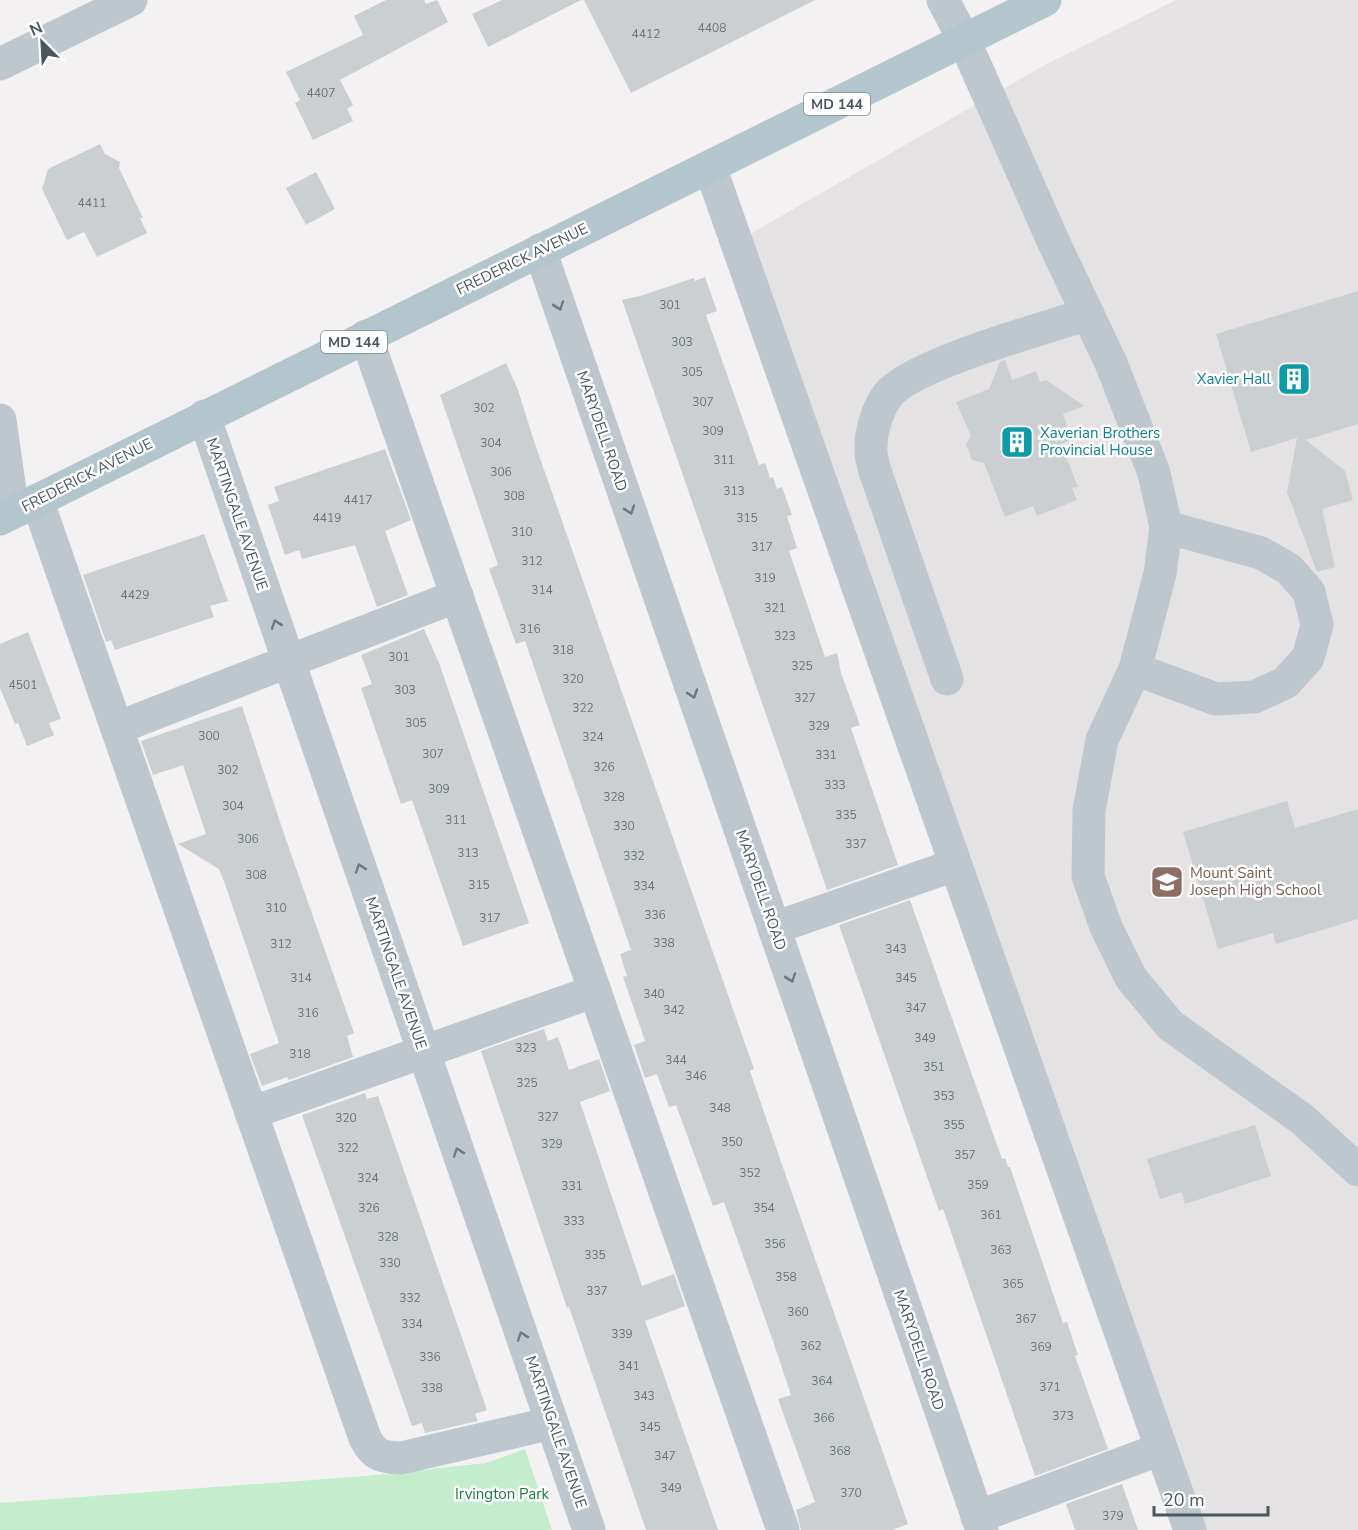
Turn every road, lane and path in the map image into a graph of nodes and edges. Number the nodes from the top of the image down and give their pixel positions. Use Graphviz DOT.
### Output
graph roads {
  1 [pos="131,0"];
  2 [pos="943,0"];
  3 [pos="1045,0"];
  4 [pos="964,40"];
  5 [pos="0,64"];
  6 [pos="710,167"];
  7 [pos="540,250"];
  8 [pos="1088,314"];
  9 [pos="366,336"];
  10 [pos="204,416"];
  11 [pos="0,420"];
  12 [pos="13,508"];
  13 [pos="1166,526"];
  14 [pos="457,596"];
  15 [pos="289,661"];
  16 [pos="1135,669"];
  17 [pos="947,679"];
  18 [pos="117,728"];
  19 [pos="955,866"];
  20 [pos="774,928"];
  21 [pos="595,991"];
  22 [pos="424,1052"];
  23 [pos="251,1113"];
  24 [pos="1358,1170"];
  25 [pos="552,1423"];
  26 [pos="1161,1449"];
  27 [pos="979,1524"];
  28 [pos="589,1530"];
  29 [pos="783,1530"];
  30 [pos="1190,1530"];
  1 -- 5 [label="street"];
  2 -- 4 [label="street"];
  3 -- 4 [label="main road, FREDERICK AVENUE / MD 144"];
  4 -- 6 [label="main road, FREDERICK AVENUE / MD 144"];
  4 -- 8 [label="street"];
  6 -- 7 [label="main road, FREDERICK AVENUE / MD 144"];
  6 -- 19 [label="street"];
  7 -- 9 [label="main road, FREDERICK AVENUE / MD 144"];
  7 -- 20 [label="street, MARYDELL ROAD, one-way"];
  8 -- 13 [label="street"];
  8 -- 17 [label="street"];
  9 -- 10 [label="main road, FREDERICK AVENUE / MD 144"];
  9 -- 14 [label="street"];
  10 -- 12 [label="main road, FREDERICK AVENUE / MD 144"];
  15 -- 10 [label="street, MARTINGALE AVENUE, one-way"];
  11 -- 12 [label="street"];
  12 -- 18 [label="street"];
  13 -- 16 [label="street"];
  13 -- 16 [label="street"];
  14 -- 15 [label="street"];
  14 -- 21 [label="street"];
  15 -- 18 [label="street"];
  22 -- 15 [label="street, MARTINGALE AVENUE, one-way"];
  16 -- 24 [label="street"];
  18 -- 23 [label="street"];
  19 -- 20 [label="street"];
  19 -- 26 [label="street"];
  20 -- 27 [label="street, MARYDELL ROAD, one-way"];
  21 -- 22 [label="street"];
  21 -- 29 [label="street"];
  22 -- 23 [label="street"];
  25 -- 22 [label="street, MARTINGALE AVENUE, one-way"];
  23 -- 25 [label="street"];
  25 -- 28 [label="street, MARTINGALE AVENUE"];
  26 -- 27 [label="street"];
  26 -- 30 [label="street"];
}
